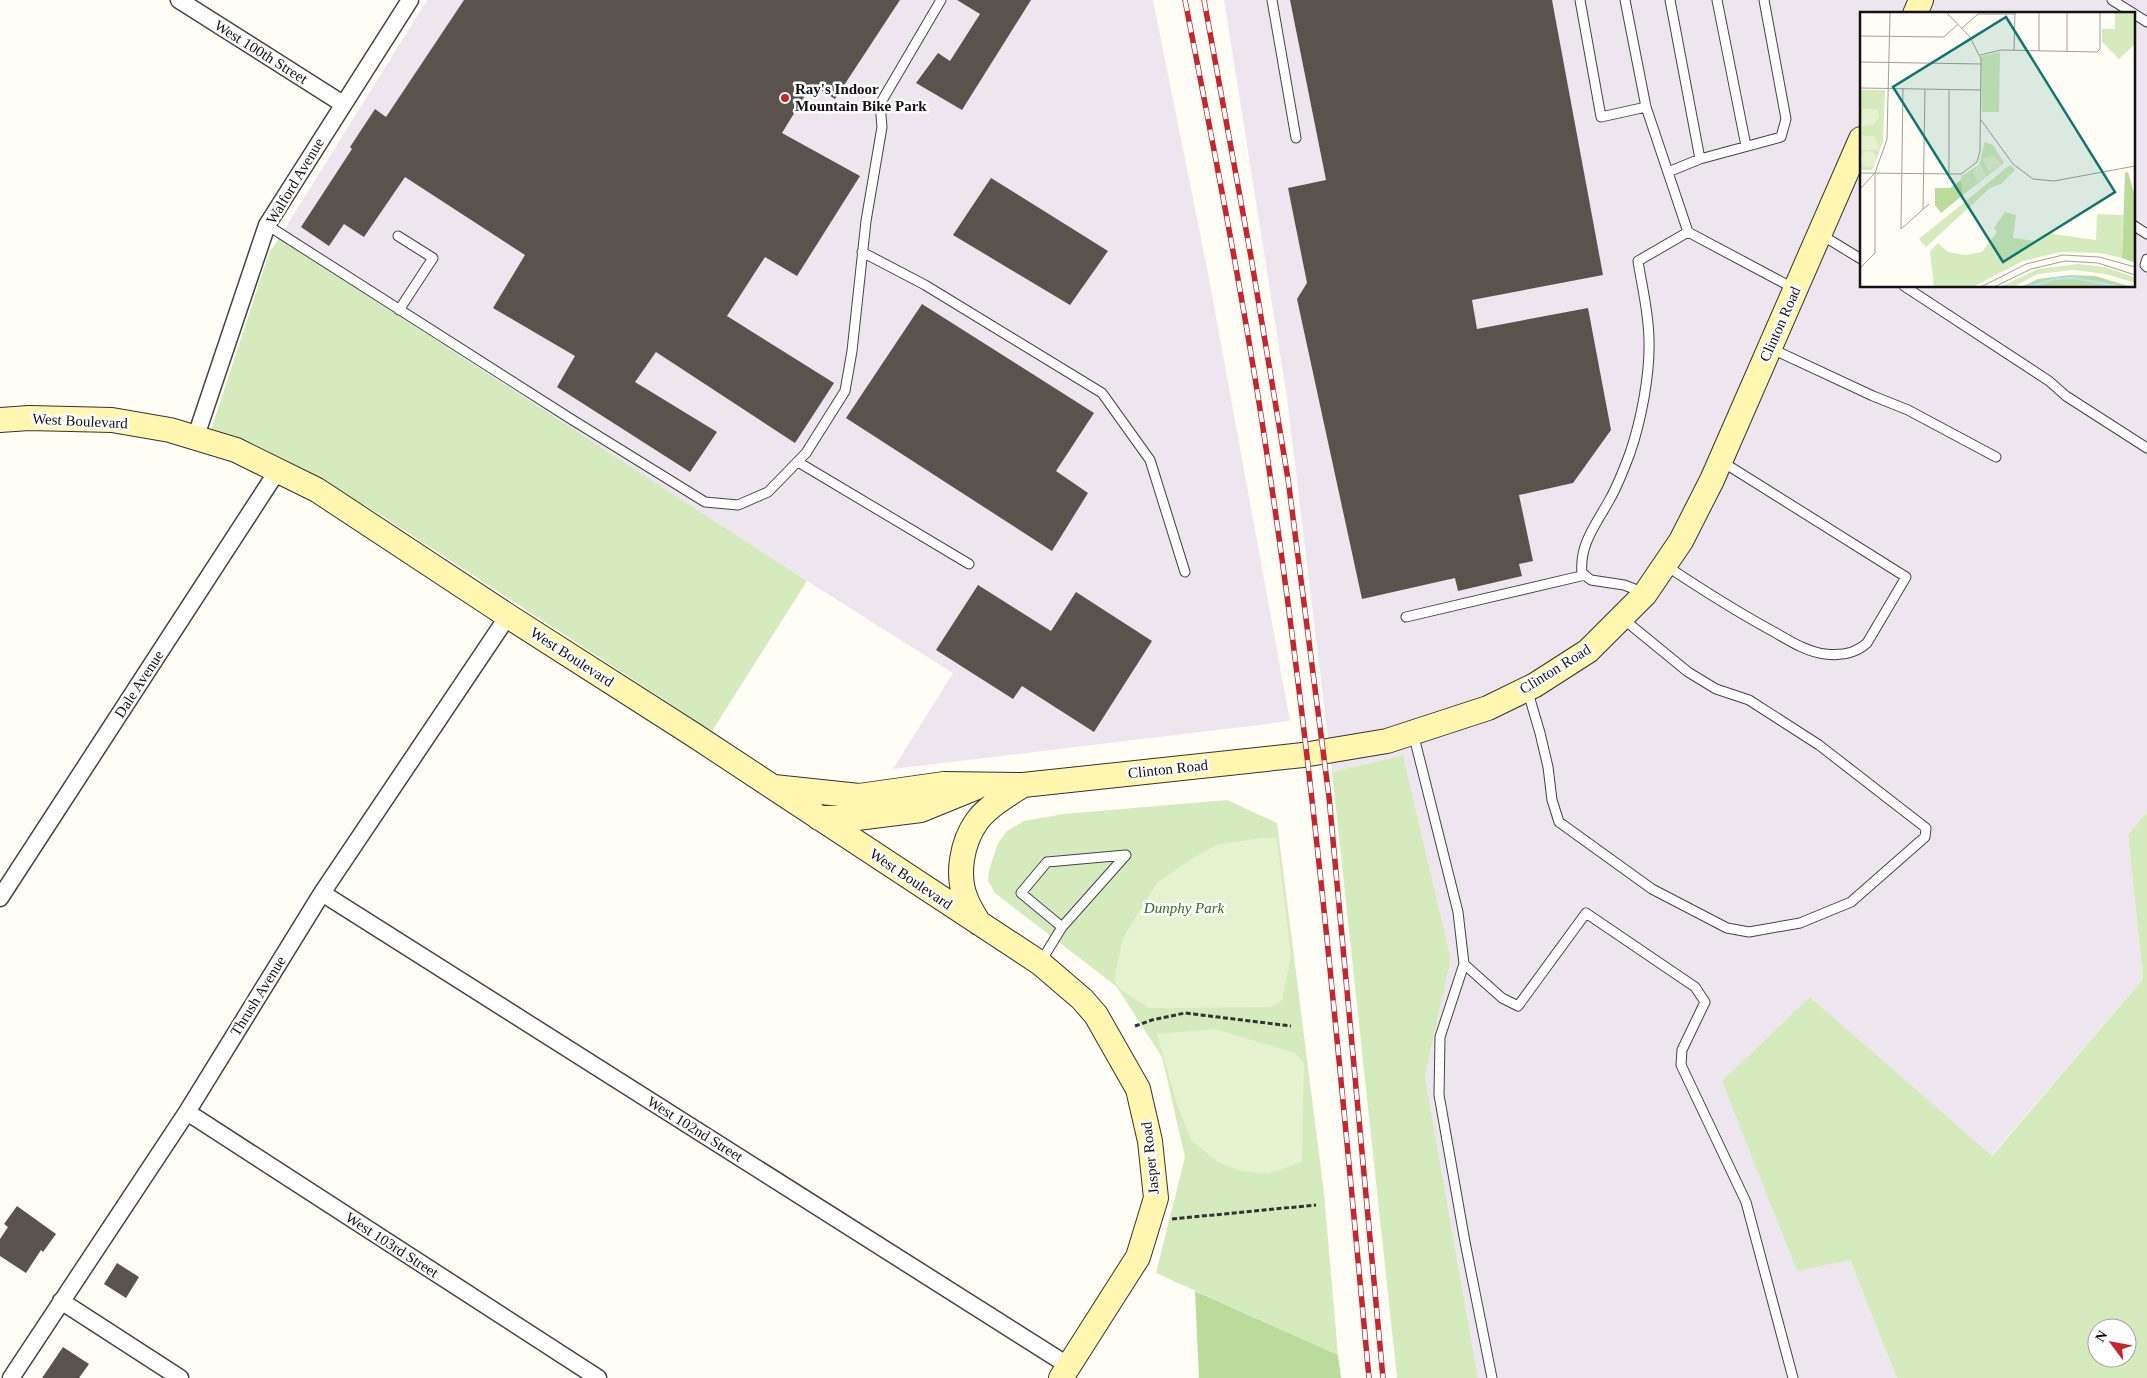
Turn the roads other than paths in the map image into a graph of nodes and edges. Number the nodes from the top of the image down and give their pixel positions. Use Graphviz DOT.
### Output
graph roads {
  1 [pos="179,0"];
  2 [pos="410,0"];
  3 [pos="941,0"];
  4 [pos="1272,0"];
  5 [pos="1580,0"];
  6 [pos="1625,0"];
  7 [pos="1670,0"];
  8 [pos="1717,0"];
  9 [pos="1764,0"];
  10 [pos="1921,0"];
  11 [pos="2112,0"];
  12 [pos="1916,12"];
  13 [pos="2131,12"];
  14 [pos="2134,14"];
  15 [pos="2147,22"];
  16 [pos="343,104"];
  17 [pos="1646,107"];
  18 [pos="1296,138"];
  19 [pos="1860,145"];
  20 [pos="1746,146"];
  21 [pos="1700,158"];
  22 [pos="1668,172"];
  23 [pos="267,225"];
  24 [pos="2134,226"];
  25 [pos="1688,232"];
  26 [pos="1820,234"];
  27 [pos="2147,234"];
  28 [pos="398,236"];
  29 [pos="862,252"];
  30 [pos="1860,258"];
  31 [pos="2147,259"];
  32 [pos="2147,267"];
  33 [pos="1907,288"];
  34 [pos="1795,290"];
  35 [pos="399,310"];
  36 [pos="1770,348"];
  37 [pos="0,420"];
  38 [pos="196,436"];
  39 [pos="2147,448"];
  40 [pos="1996,457"];
  41 [pos="798,462"];
  42 [pos="1721,462"];
  43 [pos="278,470"];
  44 [pos="970,564"];
  45 [pos="1664,565"];
  46 [pos="1185,572"];
  47 [pos="1585,575"];
  48 [pos="1645,594"];
  49 [pos="508,616"];
  50 [pos="1406,617"];
  51 [pos="1622,617"];
  52 [pos="1527,689"];
  53 [pos="1413,733"];
  54 [pos="1023,785"];
  55 [pos="772,787"];
  56 [pos="858,807"];
  57 [pos="819,818"];
  58 [pos="322,893"];
  59 [pos="0,898"];
  60 [pos="980,925"];
  61 [pos="1062,927"];
  62 [pos="1040,963"];
  63 [pos="1464,964"];
  64 [pos="1096,1015"];
  65 [pos="187,1112"];
  66 [pos="61,1301"];
  67 [pos="1065,1372"];
  68 [pos="11,1378"];
  69 [pos="180,1378"];
  70 [pos="598,1378"];
  71 [pos="1492,1378"];
  72 [pos="1793,1378"];
  1 -- 16 [label="street, West 100th Street"];
  2 -- 16 [label="street, Walford Avenue"];
  3 -- 29 [label="lane"];
  4 -- 18 [label="lane"];
  5 -- 17 [label="lane"];
  6 -- 17 [label="lane"];
  7 -- 21 [label="lane"];
  8 -- 20 [label="lane"];
  9 -- 20 [label="lane"];
  10 -- 12 [label="street"];
  11 -- 13 [label="lane"];
  14 -- 15 [label="lane"];
  16 -- 23 [label="street, Walford Avenue"];
  17 -- 22 [label="lane"];
  19 -- 26 [label="street, Clinton Road"];
  20 -- 21 [label="lane"];
  21 -- 22 [label="lane"];
  22 -- 25 [label="lane"];
  23 -- 35 [label="lane"];
  23 -- 38 [label="street, Walford Avenue"];
  24 -- 27 [label="lane"];
  25 -- 34 [label="lane"];
  25 -- 47 [label="lane"];
  26 -- 30 [label="lane"];
  26 -- 34 [label="street, Clinton Road"];
  28 -- 35 [label="lane"];
  29 -- 41 [label="lane"];
  29 -- 46 [label="lane"];
  31 -- 32 [label="lane"];
  33 -- 39 [label="lane"];
  34 -- 36 [label="street, Clinton Road"];
  35 -- 41 [label="lane"];
  36 -- 40 [label="lane"];
  36 -- 42 [label="street, Clinton Road"];
  37 -- 38 [label="street, West Boulevard"];
  38 -- 43 [label="street, West Boulevard"];
  41 -- 44 [label="lane"];
  42 -- 45 [label="street, Clinton Road"];
  42 -- 45 [label="lane"];
  43 -- 49 [label="street, West Boulevard"];
  43 -- 59 [label="street, Dale Avenue"];
  45 -- 48 [label="street, Clinton Road"];
  47 -- 48 [label="lane"];
  47 -- 50 [label="lane"];
  48 -- 51 [label="street, Clinton Road"];
  49 -- 55 [label="street, West Boulevard"];
  49 -- 58 [label="street, Thrush Avenue"];
  51 -- 52 [label="street, Clinton Road"];
  51 -- 52 [label="lane"];
  52 -- 53 [label="street, Clinton Road"];
  53 -- 54 [label="street, Clinton Road"];
  53 -- 63 [label="lane"];
  54 -- 56 [label="street, Clinton Road"];
  54 -- 60 [label="street"];
  55 -- 56 [label="street, Clinton Road"];
  55 -- 57 [label="street, West Boulevard"];
  56 -- 57 [label="street, Clinton Road"];
  57 -- 60 [label="street, West Boulevard"];
  58 -- 65 [label="street, Thrush Avenue"];
  58 -- 67 [label="street, West 102nd Street"];
  60 -- 62 [label="street, West Boulevard"];
  61 -- 61 [label="lane"];
  61 -- 62 [label="lane"];
  62 -- 64 [label="street, West Boulevard"];
  63 -- 71 [label="lane"];
  63 -- 72 [label="lane"];
  64 -- 67 [label="street, Jasper Road"];
  65 -- 66 [label="street, Thrush Avenue"];
  65 -- 70 [label="street, West 103rd Street"];
  66 -- 68 [label="street, Thrush Avenue"];
  66 -- 69 [label="street"];
}
